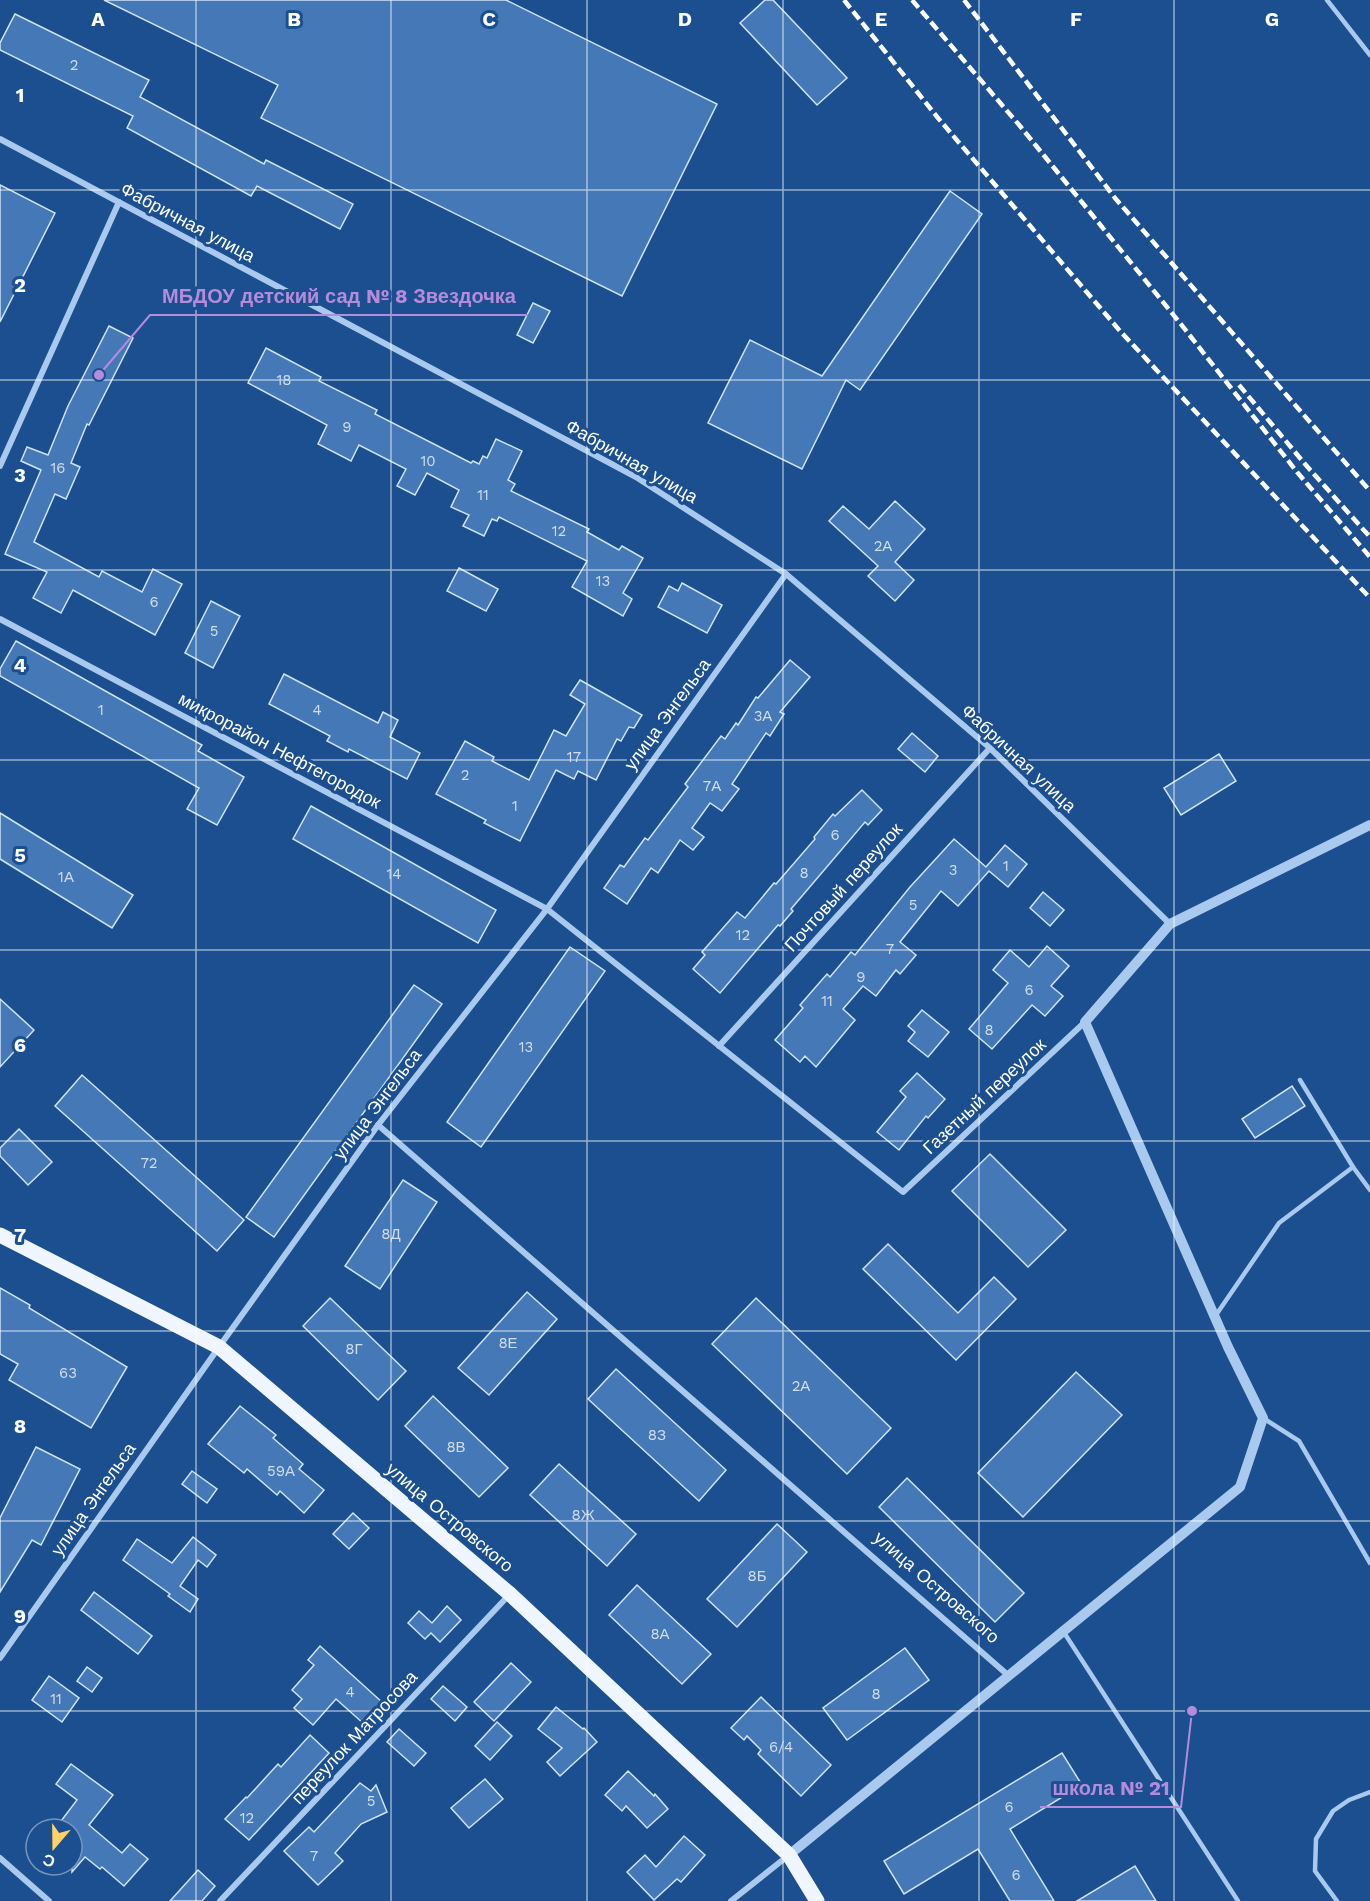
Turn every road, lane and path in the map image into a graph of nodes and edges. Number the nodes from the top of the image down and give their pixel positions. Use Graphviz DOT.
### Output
graph roads {
  1 [pos="1327,0"];
  2 [pos="1370,55"];
  3 [pos="0,139"];
  4 [pos="119,202"];
  5 [pos="0,466"];
  6 [pos="786,574"];
  7 [pos="0,619"];
  8 [pos="990,748"];
  9 [pos="1370,825"];
  10 [pos="547,909"];
  11 [pos="1170,924"];
  12 [pos="1085,1022"];
  13 [pos="719,1046"];
  14 [pos="1300,1080"];
  15 [pos="378,1125"];
  16 [pos="1353,1167"];
  17 [pos="1370,1191"];
  18 [pos="903,1192"];
  19 [pos="0,1235"];
  20 [pos="1215,1318"];
  21 [pos="219,1347"];
  22 [pos="1263,1418"];
  23 [pos="1370,1563"];
  24 [pos="510,1594"];
  25 [pos="1063,1631"];
  26 [pos="0,1658"];
  27 [pos="1009,1676"];
  28 [pos="1370,1792"];
  29 [pos="789,1855"];
  30 [pos="0,1858"];
  31 [pos="49,1901"];
  32 [pos="220,1901"];
  33 [pos="731,1901"];
  34 [pos="817,1901"];
  35 [pos="1238,1901"];
  36 [pos="1337,1901"];
  1 -- 2 [label="lane"];
  3 -- 4 [label="street, Фабричная улица"];
  4 -- 5 [label="street"];
  4 -- 6 [label="street, Фабричная улица"];
  6 -- 8 [label="street, Фабричная улица"];
  6 -- 10 [label="street, улица Энгельса"];
  7 -- 10 [label="street, микрорайон Нефтегородок"];
  8 -- 11 [label="street, Фабричная улица"];
  8 -- 13 [label="street, Почтовый переулок"];
  9 -- 11 [label="street"];
  10 -- 13 [label="street, микрорайон Нефтегородок"];
  10 -- 15 [label="street, улица Энгельса"];
  11 -- 12 [label="street"];
  12 -- 18 [label="street, Газетный переулок"];
  12 -- 20 [label="street"];
  13 -- 18 [label="street, микрорайон Нефтегородок"];
  14 -- 16 [label="lane"];
  15 -- 21 [label="street, улица Энгельса"];
  15 -- 27 [label="street, улица Островского"];
  16 -- 17 [label="lane"];
  16 -- 20 [label="lane"];
  19 -- 21 [label="main road, улица Островского"];
  20 -- 22 [label="street"];
  21 -- 24 [label="main road, улица Островского"];
  21 -- 26 [label="street, улица Энгельса"];
  22 -- 23 [label="lane"];
  22 -- 25 [label="street"];
  24 -- 29 [label="main road, улица Островского"];
  24 -- 32 [label="street, переулок Матросова"];
  25 -- 27 [label="street"];
  25 -- 35 [label="lane"];
  27 -- 29 [label="street"];
  28 -- 36 [label="lane"];
  29 -- 33 [label="street"];
  29 -- 34 [label="main road, улица Островского"];
  30 -- 31 [label="street"];
}
